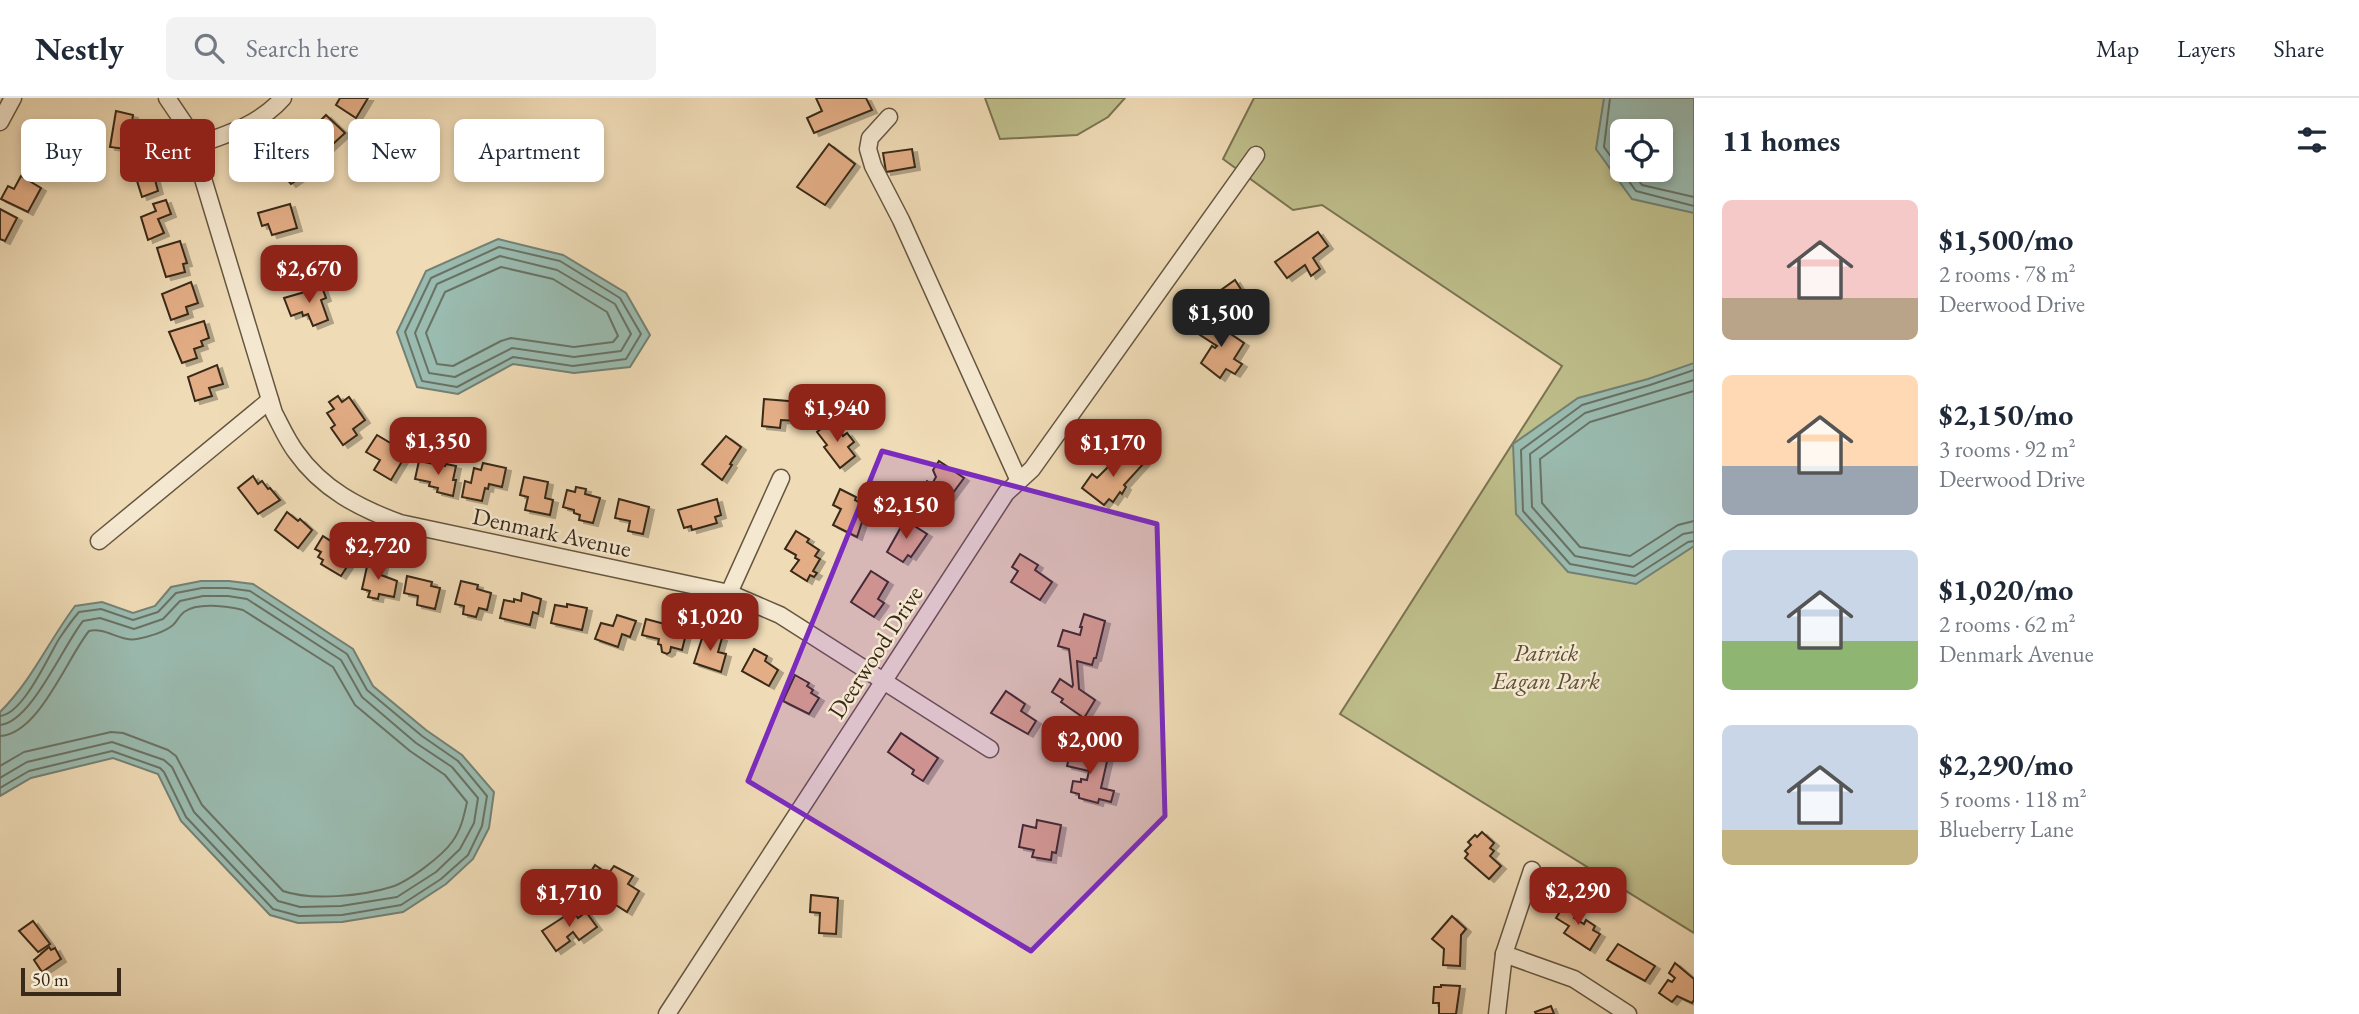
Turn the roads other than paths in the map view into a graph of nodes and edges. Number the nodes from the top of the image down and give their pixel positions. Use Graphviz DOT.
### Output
graph roads {
  1 [pos="13,98"];
  2 [pos="167,98"];
  3 [pos="283,98"];
  4 [pos="888,117"];
  5 [pos="181,119"];
  6 [pos="0,122"];
  7 [pos="215,139"];
  8 [pos="1256,155"];
  9 [pos="204,182"];
  10 [pos="270,400"];
  11 [pos="781,478"];
  12 [pos="1019,481"];
  13 [pos="99,541"];
  14 [pos="729,593"];
  15 [pos="884,680"];
  16 [pos="990,749"];
  17 [pos="1531,870"];
  18 [pos="1504,954"];
  19 [pos="667,1014"];
  20 [pos="1497,1014"];
  21 [pos="1628,1014"];
  1 -- 6 [label="street"];
  2 -- 5 [label="street, Denmark Avenue"];
  3 -- 7 [label="street"];
  4 -- 12 [label="street"];
  8 -- 12 [label="street, Deerwood Drive"];
  9 -- 10 [label="street, Denmark Avenue"];
  10 -- 13 [label="street"];
  10 -- 14 [label="street, Denmark Avenue"];
  11 -- 14 [label="street"];
  12 -- 15 [label="street, Deerwood Drive"];
  14 -- 15 [label="street, Denmark Avenue"];
  15 -- 16 [label="street, Denmark Avenue"];
  15 -- 19 [label="street, Deerwood Drive"];
  17 -- 18 [label="street"];
  18 -- 20 [label="street"];
  18 -- 21 [label="street"];
}
